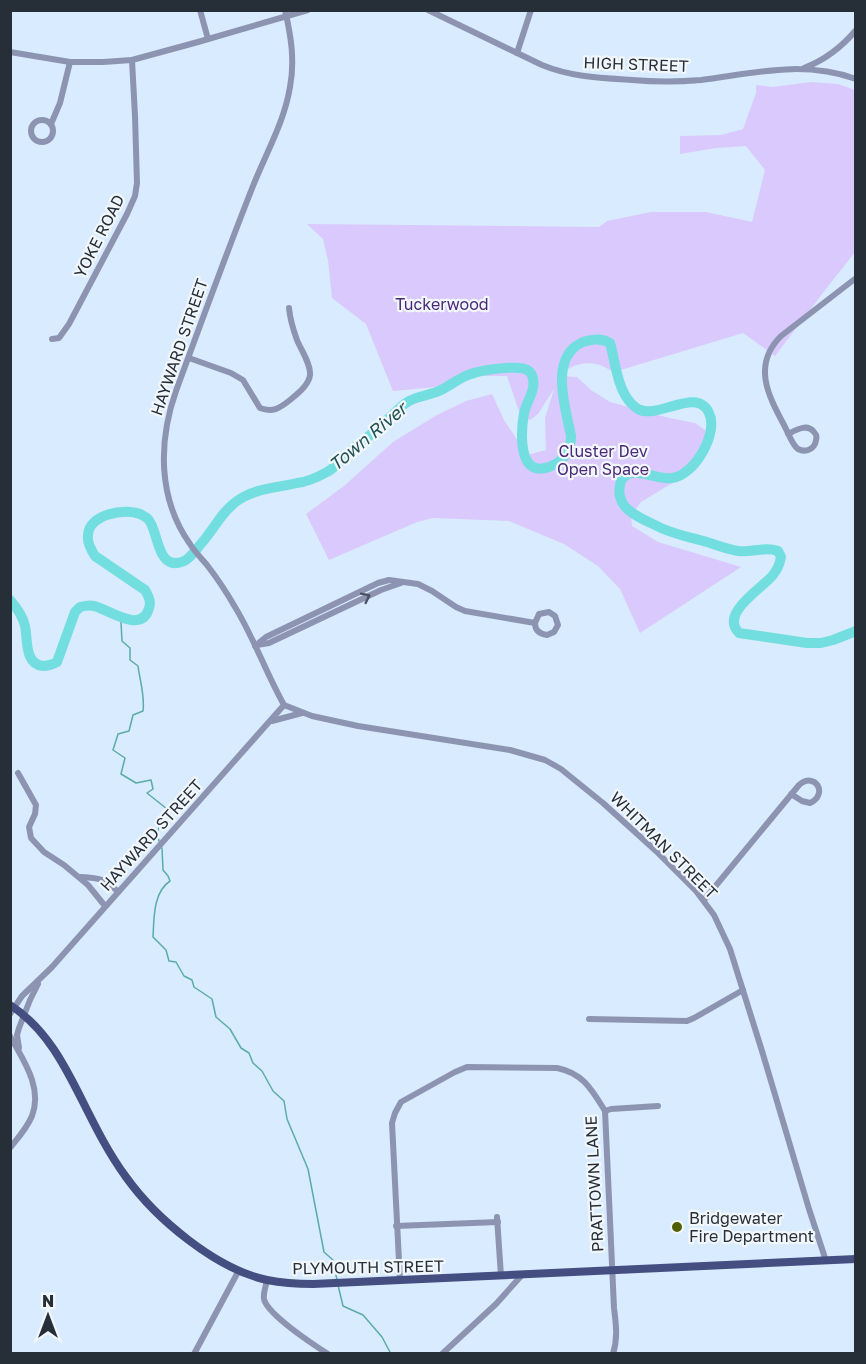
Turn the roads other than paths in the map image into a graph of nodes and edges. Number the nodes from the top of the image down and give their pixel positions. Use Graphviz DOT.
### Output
graph roads {
  1 [pos="200,10"];
  2 [pos="308,10"];
  3 [pos="428,10"];
  4 [pos="531,10"];
  5 [pos="286,14"];
  6 [pos="855,30"];
  7 [pos="208,39"];
  8 [pos="10,52"];
  9 [pos="518,53"];
  10 [pos="132,60"];
  11 [pos="70,62"];
  12 [pos="801,69"];
  13 [pos="855,79"];
  14 [pos="51,124"];
  15 [pos="855,278"];
  16 [pos="289,308"];
  17 [pos="52,339"];
  18 [pos="189,358"];
  19 [pos="788,434"];
  20 [pos="535,623"];
  21 [pos="255,646"];
  22 [pos="284,705"];
  23 [pos="303,713"];
  24 [pos="271,721"];
  25 [pos="18,773"];
  26 [pos="791,794"];
  27 [pos="79,878"];
  28 [pos="118,892"];
  29 [pos="704,900"];
  30 [pos="105,906"];
  31 [pos="41,979"];
  32 [pos="743,990"];
  33 [pos="12,1009"];
  34 [pos="24,1016"];
  35 [pos="589,1019"];
  36 [pos="11,1037"];
  37 [pos="20,1052"];
  38 [pos="658,1106"];
  39 [pos="605,1112"];
  40 [pos="10,1148"];
  41 [pos="396,1226"];
  42 [pos="855,1259"];
  43 [pos="826,1261"];
  44 [pos="239,1270"];
  45 [pos="612,1271"];
  46 [pos="522,1275"];
  47 [pos="501,1276"];
  48 [pos="267,1280"];
  49 [pos="400,1281"];
  50 [pos="194,1353"];
  51 [pos="328,1353"];
  52 [pos="442,1353"];
  53 [pos="613,1353"];
  1 -- 7 [label="street"];
  2 -- 5 [label="street"];
  3 -- 9 [label="street, HIGH STREET"];
  4 -- 9 [label="street"];
  5 -- 7 [label="street"];
  5 -- 18 [label="street, HAYWARD STREET"];
  6 -- 12 [label="street"];
  7 -- 10 [label="street"];
  8 -- 11 [label="street"];
  9 -- 12 [label="street, HIGH STREET"];
  10 -- 11 [label="street"];
  10 -- 17 [label="street, YOKE ROAD"];
  11 -- 14 [label="street"];
  12 -- 13 [label="street, HIGH STREET"];
  15 -- 19 [label="street"];
  16 -- 18 [label="street"];
  18 -- 21 [label="street, HAYWARD STREET"];
  19 -- 19 [label="street"];
  20 -- 21 [label="street"];
  21 -- 22 [label="street, HAYWARD STREET"];
  22 -- 23 [label="street, WHITMAN STREET"];
  22 -- 24 [label="street, HAYWARD STREET"];
  23 -- 24 [label="street"];
  23 -- 29 [label="street, WHITMAN STREET"];
  24 -- 28 [label="street, HAYWARD STREET"];
  25 -- 27 [label="street"];
  26 -- 26 [label="street"];
  26 -- 29 [label="street"];
  27 -- 28 [label="street"];
  27 -- 30 [label="street"];
  28 -- 30 [label="street, HAYWARD STREET"];
  29 -- 32 [label="street, WHITMAN STREET"];
  30 -- 31 [label="street, HAYWARD STREET"];
  31 -- 33 [label="street, HAYWARD STREET"];
  31 -- 34 [label="street, HAYWARD STREET"];
  32 -- 35 [label="street"];
  32 -- 43 [label="street, WHITMAN STREET"];
  33 -- 34 [label="main road, PLYMOUTH STREET"];
  34 -- 37 [label="street, HAYWARD STREET"];
  34 -- 44 [label="main road, PLYMOUTH STREET"];
  36 -- 37 [label="street"];
  37 -- 40 [label="street"];
  38 -- 39 [label="street"];
  39 -- 41 [label="street, PRATTOWN LANE"];
  39 -- 45 [label="street, PRATTOWN LANE"];
  41 -- 47 [label="street"];
  41 -- 49 [label="street, PRATTOWN LANE"];
  42 -- 43 [label="main road, PLYMOUTH STREET"];
  43 -- 45 [label="main road, PLYMOUTH STREET"];
  44 -- 48 [label="main road, PLYMOUTH STREET"];
  44 -- 50 [label="street"];
  45 -- 46 [label="main road, PLYMOUTH STREET"];
  45 -- 53 [label="street, PRATTOWN LANE"];
  46 -- 47 [label="main road, PLYMOUTH STREET"];
  46 -- 52 [label="street"];
  47 -- 49 [label="main road, PLYMOUTH STREET"];
  48 -- 49 [label="main road, PLYMOUTH STREET"];
  48 -- 51 [label="street"];
}
